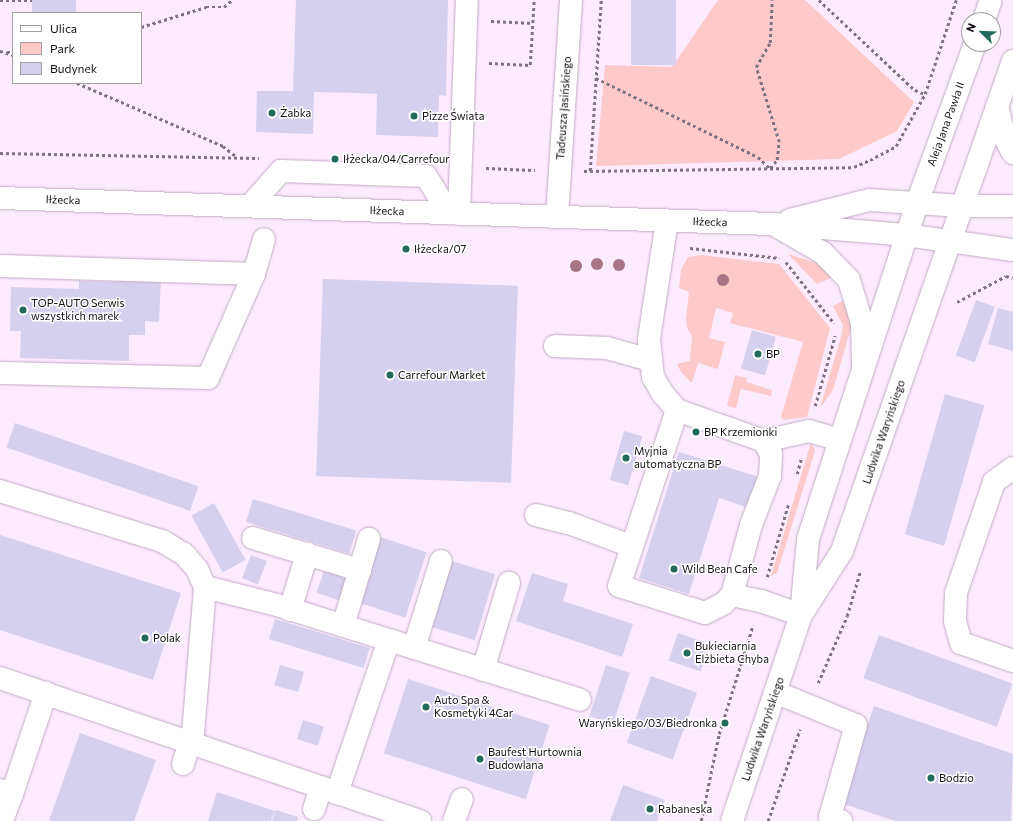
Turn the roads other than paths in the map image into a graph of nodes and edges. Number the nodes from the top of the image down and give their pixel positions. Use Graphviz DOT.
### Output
graph roads {
  1 [pos="571,0"];
  2 [pos="991,0"];
  3 [pos="467,10"];
  4 [pos="987,12"];
  5 [pos="972,52"];
  6 [pos="1013,61"];
  7 [pos="997,106"];
  8 [pos="1013,153"];
  9 [pos="0,198"];
  10 [pos="917,203"];
  11 [pos="250,206"];
  12 [pos="962,206"];
  13 [pos="1013,206"];
  14 [pos="454,213"];
  15 [pos="557,217"];
  16 [pos="667,221"];
  17 [pos="773,224"];
  18 [pos="906,235"];
  19 [pos="264,239"];
  20 [pos="950,241"];
  21 [pos="1013,250"];
  22 [pos="0,266"];
  23 [pos="254,274"];
  24 [pos="555,346"];
  25 [pos="650,360"];
  26 [pos="863,367"];
  27 [pos="0,373"];
  28 [pos="677,410"];
  29 [pos="840,440"];
  30 [pos="764,441"];
  31 [pos="1013,468"];
  32 [pos="0,490"];
  33 [pos="536,515"];
  34 [pos="253,538"];
  35 [pos="369,539"];
  36 [pos="631,546"];
  37 [pos="306,554"];
  38 [pos="441,561"];
  39 [pos="360,570"];
  40 [pos="509,583"];
  41 [pos="205,587"];
  42 [pos="732,595"];
  43 [pos="290,610"];
  44 [pos="801,615"];
  45 [pos="343,626"];
  46 [pos="389,640"];
  47 [pos="414,648"];
  48 [pos="1013,661"];
  49 [pos="483,670"];
  50 [pos="0,678"];
  51 [pos="775,692"];
  52 [pos="46,694"];
  53 [pos="580,700"];
  54 [pos="190,743"];
  55 [pos="183,764"];
  56 [pos="329,790"];
  57 [pos="6,792"];
  58 [pos="462,799"];
  59 [pos="314,809"];
  60 [pos="2,821"];
  61 [pos="420,821"];
  62 [pos="454,821"];
  63 [pos="732,821"];
  64 [pos="841,821"];
  1 -- 15 [label="street, Tadeusza Jasińskiego"];
  2 -- 4 [label="street"];
  3 -- 14 [label="street"];
  5 -- 10 [label="street, Aleja Jana Pawła II"];
  6 -- 7 [label="street"];
  7 -- 8 [label="street"];
  7 -- 12 [label="street"];
  9 -- 11 [label="street, Iłżecka"];
  10 -- 12 [label="street, Iłżecka"];
  10 -- 17 [label="street, Iłżecka"];
  10 -- 18 [label="street, Aleja Jana Pawła II"];
  11 -- 14 [label="street, Iłżecka"];
  11 -- 14 [label="street"];
  12 -- 13 [label="street, Iłżecka"];
  12 -- 20 [label="street, Ludwika Waryńskiego"];
  14 -- 15 [label="street, Iłżecka"];
  15 -- 16 [label="street, Iłżecka"];
  16 -- 17 [label="street, Iłżecka"];
  16 -- 25 [label="street"];
  17 -- 18 [label="street, Iłżecka"];
  17 -- 26 [label="street, Ludwika Waryńskiego"];
  18 -- 20 [label="street, Iłżecka"];
  18 -- 26 [label="street, Ludwika Waryńskiego"];
  19 -- 23 [label="street"];
  20 -- 21 [label="street, Iłżecka"];
  20 -- 44 [label="street, Ludwika Waryńskiego"];
  22 -- 23 [label="street"];
  23 -- 27 [label="street"];
  24 -- 25 [label="street"];
  25 -- 28 [label="street"];
  26 -- 29 [label="street, Ludwika Waryńskiego"];
  28 -- 30 [label="street"];
  28 -- 36 [label="street"];
  29 -- 30 [label="street"];
  29 -- 44 [label="street, Ludwika Waryńskiego"];
  30 -- 42 [label="street"];
  31 -- 48 [label="street"];
  32 -- 41 [label="street"];
  33 -- 36 [label="street"];
  34 -- 37 [label="street"];
  35 -- 39 [label="street"];
  36 -- 42 [label="street"];
  37 -- 39 [label="street"];
  37 -- 43 [label="street"];
  38 -- 47 [label="street"];
  39 -- 45 [label="street"];
  40 -- 49 [label="street"];
  41 -- 43 [label="street"];
  41 -- 54 [label="street"];
  42 -- 44 [label="street"];
  43 -- 45 [label="street"];
  44 -- 51 [label="street, Ludwika Waryńskiego"];
  45 -- 46 [label="street"];
  46 -- 47 [label="street"];
  46 -- 56 [label="street"];
  47 -- 49 [label="street"];
  49 -- 53 [label="street"];
  50 -- 52 [label="street"];
  51 -- 63 [label="street, Ludwika Waryńskiego"];
  51 -- 64 [label="street"];
  52 -- 54 [label="street"];
  52 -- 57 [label="street"];
  54 -- 55 [label="street"];
  54 -- 56 [label="street"];
  56 -- 59 [label="street"];
  56 -- 61 [label="street"];
  57 -- 60 [label="street"];
  58 -- 62 [label="street"];
}
